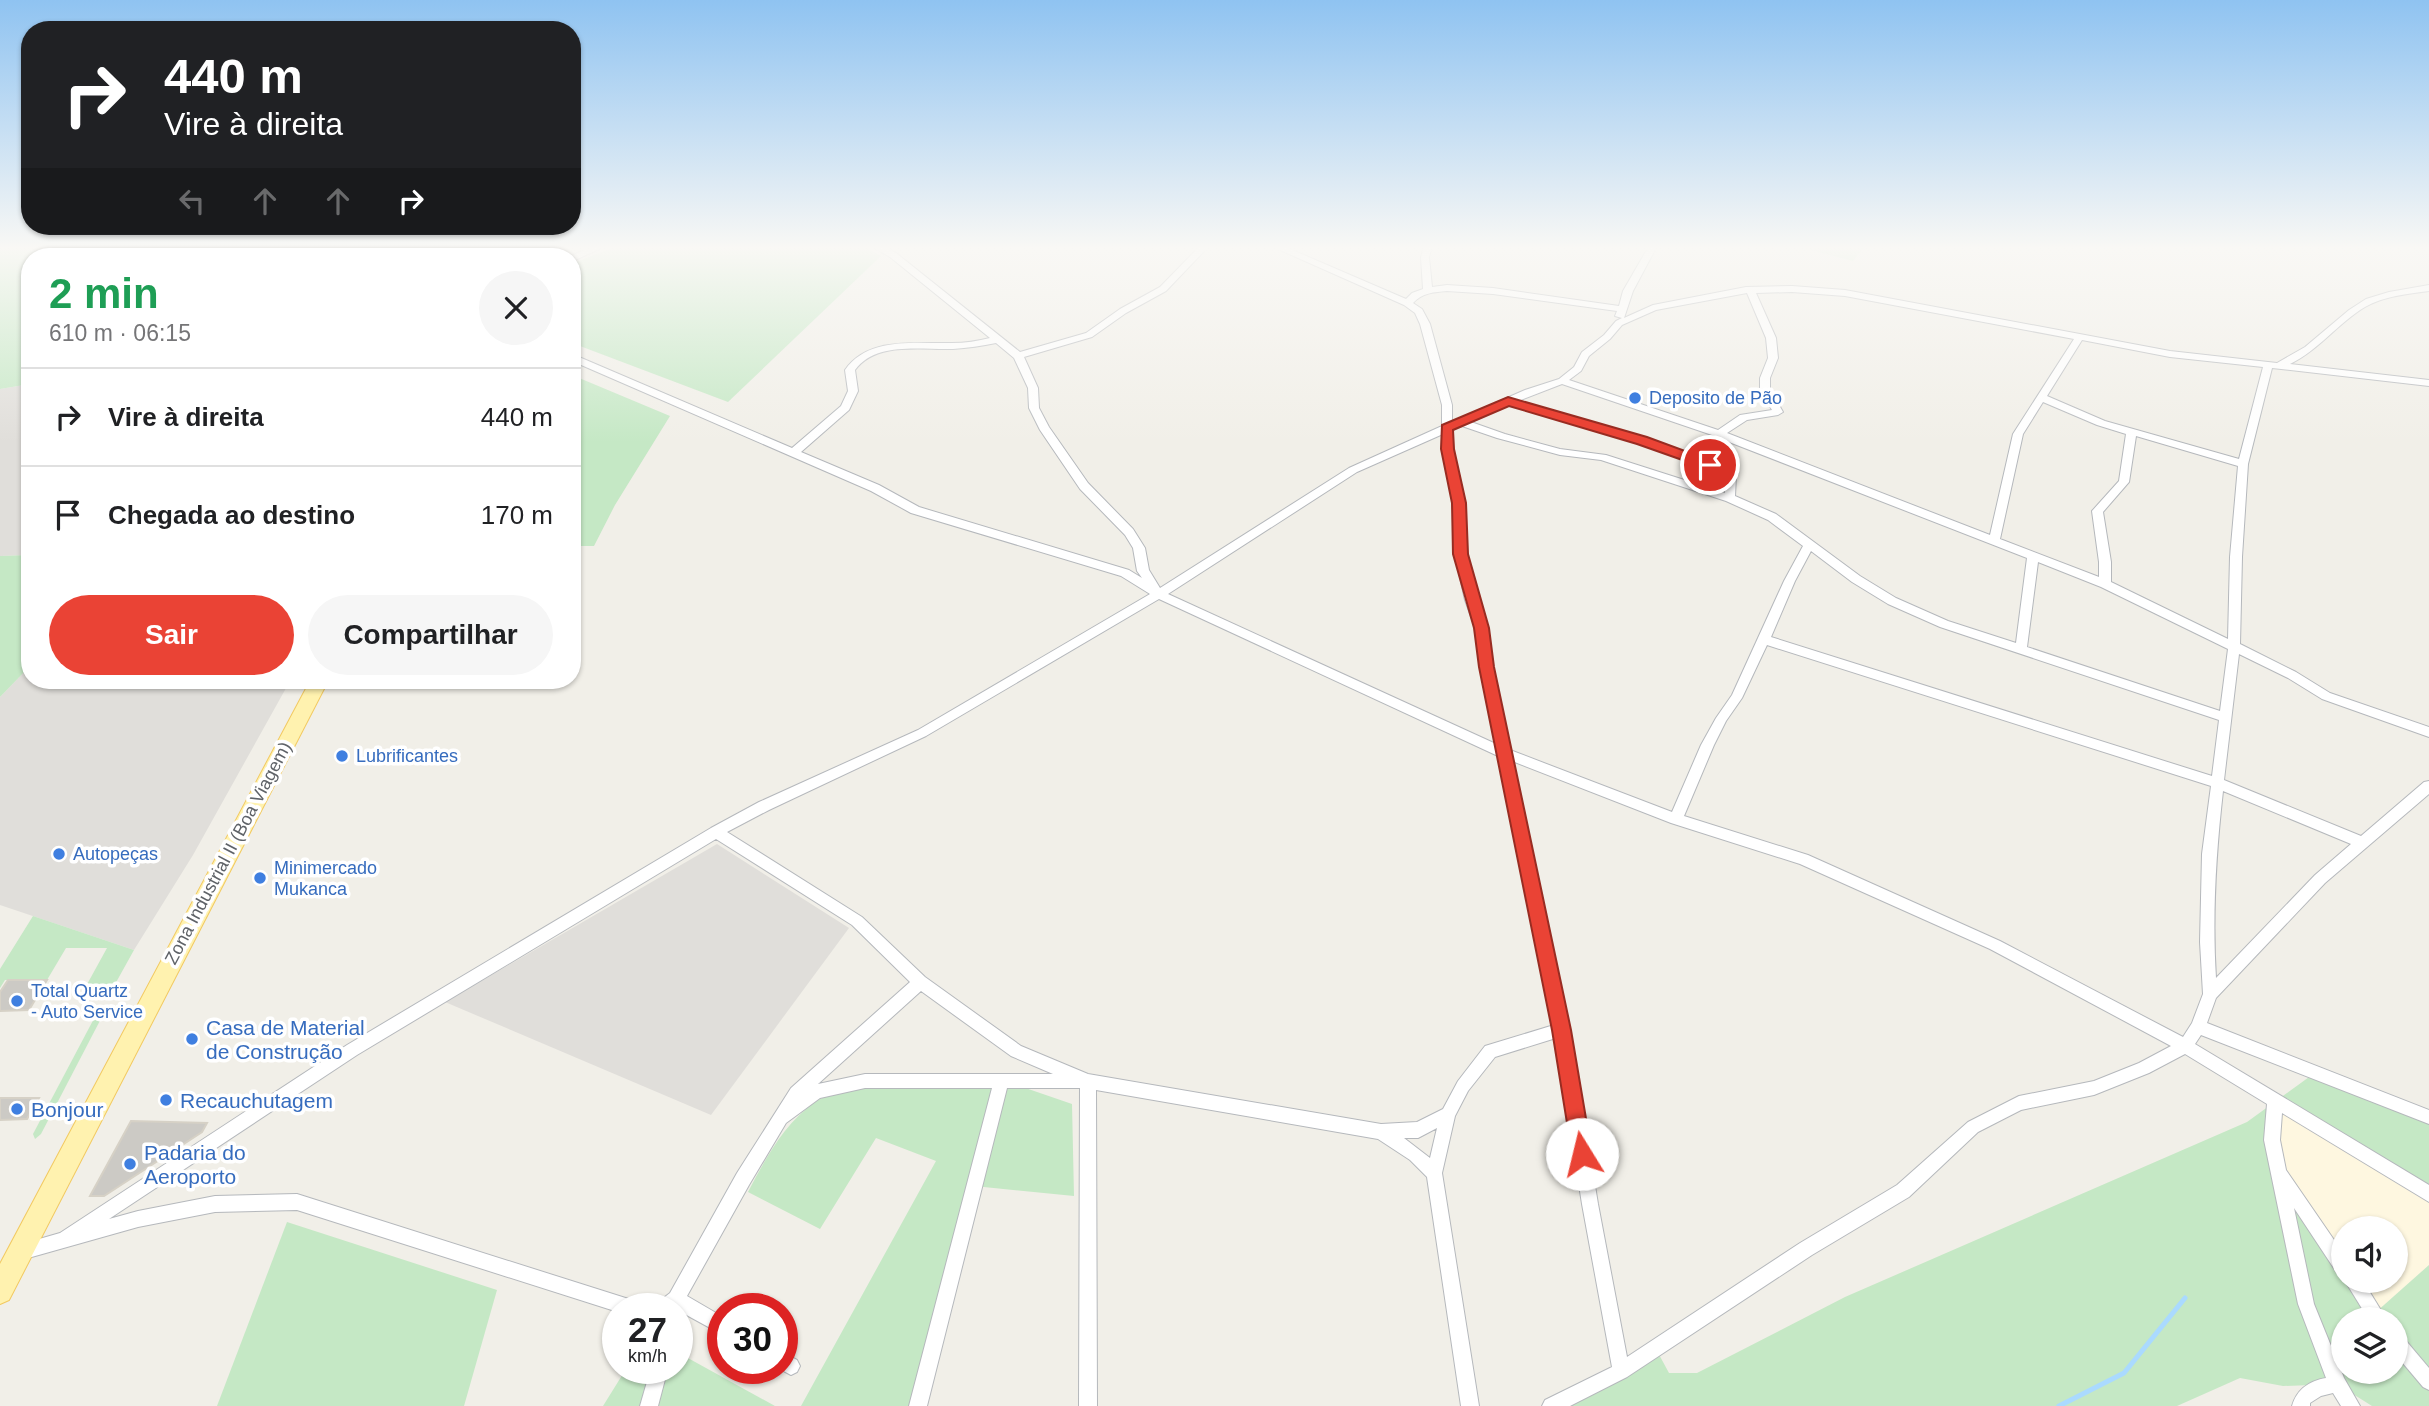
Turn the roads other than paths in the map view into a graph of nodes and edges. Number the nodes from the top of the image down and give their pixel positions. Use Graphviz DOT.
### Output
graph roads {
  1 [pos="963,312"];
  2 [pos="1122,312"];
  3 [pos="1419,312"];
  4 [pos="1621,312"];
  5 [pos="1645,312"];
  6 [pos="1760,312"];
  7 [pos="1942,312"];
  8 [pos="2352,312"];
  9 [pos="1619,323"];
  10 [pos="2079,338"];
  11 [pos="998,340"];
  12 [pos="1018,356"];
  13 [pos="581,361"];
  14 [pos="2272,366"];
  15 [pos="1562,381"];
  16 [pos="2428,386"];
  17 [pos="2041,397"];
  18 [pos="1508,401"];
  19 [pos="1461,422"];
  20 [pos="1447,428"];
  21 [pos="2131,432"];
  22 [pos="1719,433"];
  23 [pos="793,453"];
  24 [pos="2243,464"];
  25 [pos="1733,473"];
  26 [pos="1730,498"];
  27 [pos="1994,540"];
  28 [pos="1810,545"];
  29 [pos="2033,556"];
  30 [pos="2105,584"];
  31 [pos="1159,594"];
  32 [pos="1766,640"];
  33 [pos="2234,647"];
  34 [pos="2021,650"];
  35 [pos="315,689"];
  36 [pos="2225,717"];
  37 [pos="2429,732"];
  38 [pos="1504,753"];
  39 [pos="2218,783"];
  40 [pos="2426,793"];
  41 [pos="1676,819"];
  42 [pos="716,832"];
  43 [pos="2362,843"];
  44 [pos="920,982"];
  45 [pos="2210,994"];
  46 [pos="2198,1027"];
  47 [pos="1562,1030"];
  48 [pos="2185,1046"];
  49 [pos="1002,1080"];
  50 [pos="1087,1081"];
  51 [pos="2275,1102"];
  52 [pos="1448,1114"];
  53 [pos="2429,1116"];
  54 [pos="779,1119"];
  55 [pos="1381,1132"];
  56 [pos="1434,1173"];
  57 [pos="2280,1174"];
  58 [pos="2429,1194"];
  59 [pos="66,1238"];
  60 [pos="2331,1249"];
  61 [pos="19,1253"];
  62 [pos="1,1288"];
  63 [pos="679,1293"];
  64 [pos="602,1299"];
  65 [pos="2408,1356"];
  66 [pos="2331,1369"];
  67 [pos="1622,1371"];
  68 [pos="2429,1381"];
  69 [pos="655,1384"];
  70 [pos="2337,1384"];
  71 [pos="649,1406"];
  72 [pos="918,1406"];
  73 [pos="1088,1406"];
  74 [pos="1470,1406"];
  75 [pos="1551,1406"];
  76 [pos="2301,1406"];
  77 [pos="2351,1406"];
  1 -- 11 [label="street"];
  2 -- 12 [label="street"];
  3 -- 20 [label="street"];
  4 -- 9 [label="street"];
  5 -- 9 [label="street"];
  6 -- 22 [label="street"];
  7 -- 10 [label="street"];
  8 -- 14 [label="street"];
  9 -- 15 [label="street"];
  10 -- 14 [label="street"];
  10 -- 17 [label="street"];
  11 -- 12 [label="street"];
  11 -- 23 [label="street"];
  12 -- 31 [label="street"];
  13 -- 23 [label="street"];
  14 -- 16 [label="street"];
  14 -- 24 [label="street"];
  15 -- 18 [label="street"];
  15 -- 22 [label="street"];
  17 -- 21 [label="street"];
  17 -- 27 [label="street"];
  18 -- 19 [label="street"];
  18 -- 25 [label="street"];
  19 -- 20 [label="street"];
  19 -- 26 [label="street"];
  20 -- 31 [label="street"];
  20 -- 38 [label="street"];
  21 -- 24 [label="street"];
  21 -- 30 [label="street"];
  22 -- 25 [label="street"];
  22 -- 27 [label="street"];
  23 -- 31 [label="street"];
  24 -- 33 [label="street"];
  25 -- 26 [label="street"];
  26 -- 28 [label="street"];
  27 -- 29 [label="street"];
  28 -- 32 [label="street"];
  28 -- 34 [label="street"];
  29 -- 30 [label="street"];
  29 -- 34 [label="street"];
  30 -- 33 [label="street"];
  31 -- 38 [label="street"];
  31 -- 42 [label="street"];
  32 -- 39 [label="street"];
  32 -- 41 [label="street"];
  33 -- 36 [label="street"];
  33 -- 37 [label="street"];
  34 -- 36 [label="street"];
  35 -- 61 [label="main road, Zona Industrial II (Boa Viagem)"];
  36 -- 39 [label="street"];
  38 -- 41 [label="street"];
  38 -- 47 [label="street"];
  39 -- 43 [label="street"];
  39 -- 45 [label="street"];
  40 -- 43 [label="street"];
  41 -- 48 [label="street"];
  42 -- 44 [label="street"];
  42 -- 59 [label="street"];
  43 -- 45 [label="street"];
  44 -- 50 [label="street"];
  44 -- 54 [label="street"];
  45 -- 46 [label="street"];
  46 -- 48 [label="street"];
  46 -- 53 [label="street"];
  47 -- 52 [label="street"];
  47 -- 67 [label="street"];
  48 -- 51 [label="street"];
  48 -- 67 [label="street"];
  49 -- 50 [label="street"];
  49 -- 54 [label="street"];
  49 -- 72 [label="street"];
  50 -- 55 [label="street"];
  50 -- 73 [label="street"];
  51 -- 57 [label="street"];
  51 -- 58 [label="street"];
  52 -- 55 [label="street"];
  52 -- 56 [label="street"];
  54 -- 63 [label="street"];
  55 -- 56 [label="street"];
  56 -- 74 [label="street"];
  57 -- 60 [label="street"];
  57 -- 66 [label="street"];
  59 -- 61 [label="street"];
  59 -- 64 [label="street"];
  61 -- 62 [label="main road, Zona Industrial II (Boa Viagem)"];
  65 -- 68 [label="street"];
  67 -- 75 [label="street"];
  69 -- 71 [label="street"];
  70 -- 76 [label="street"];
  70 -- 77 [label="street"];
}
